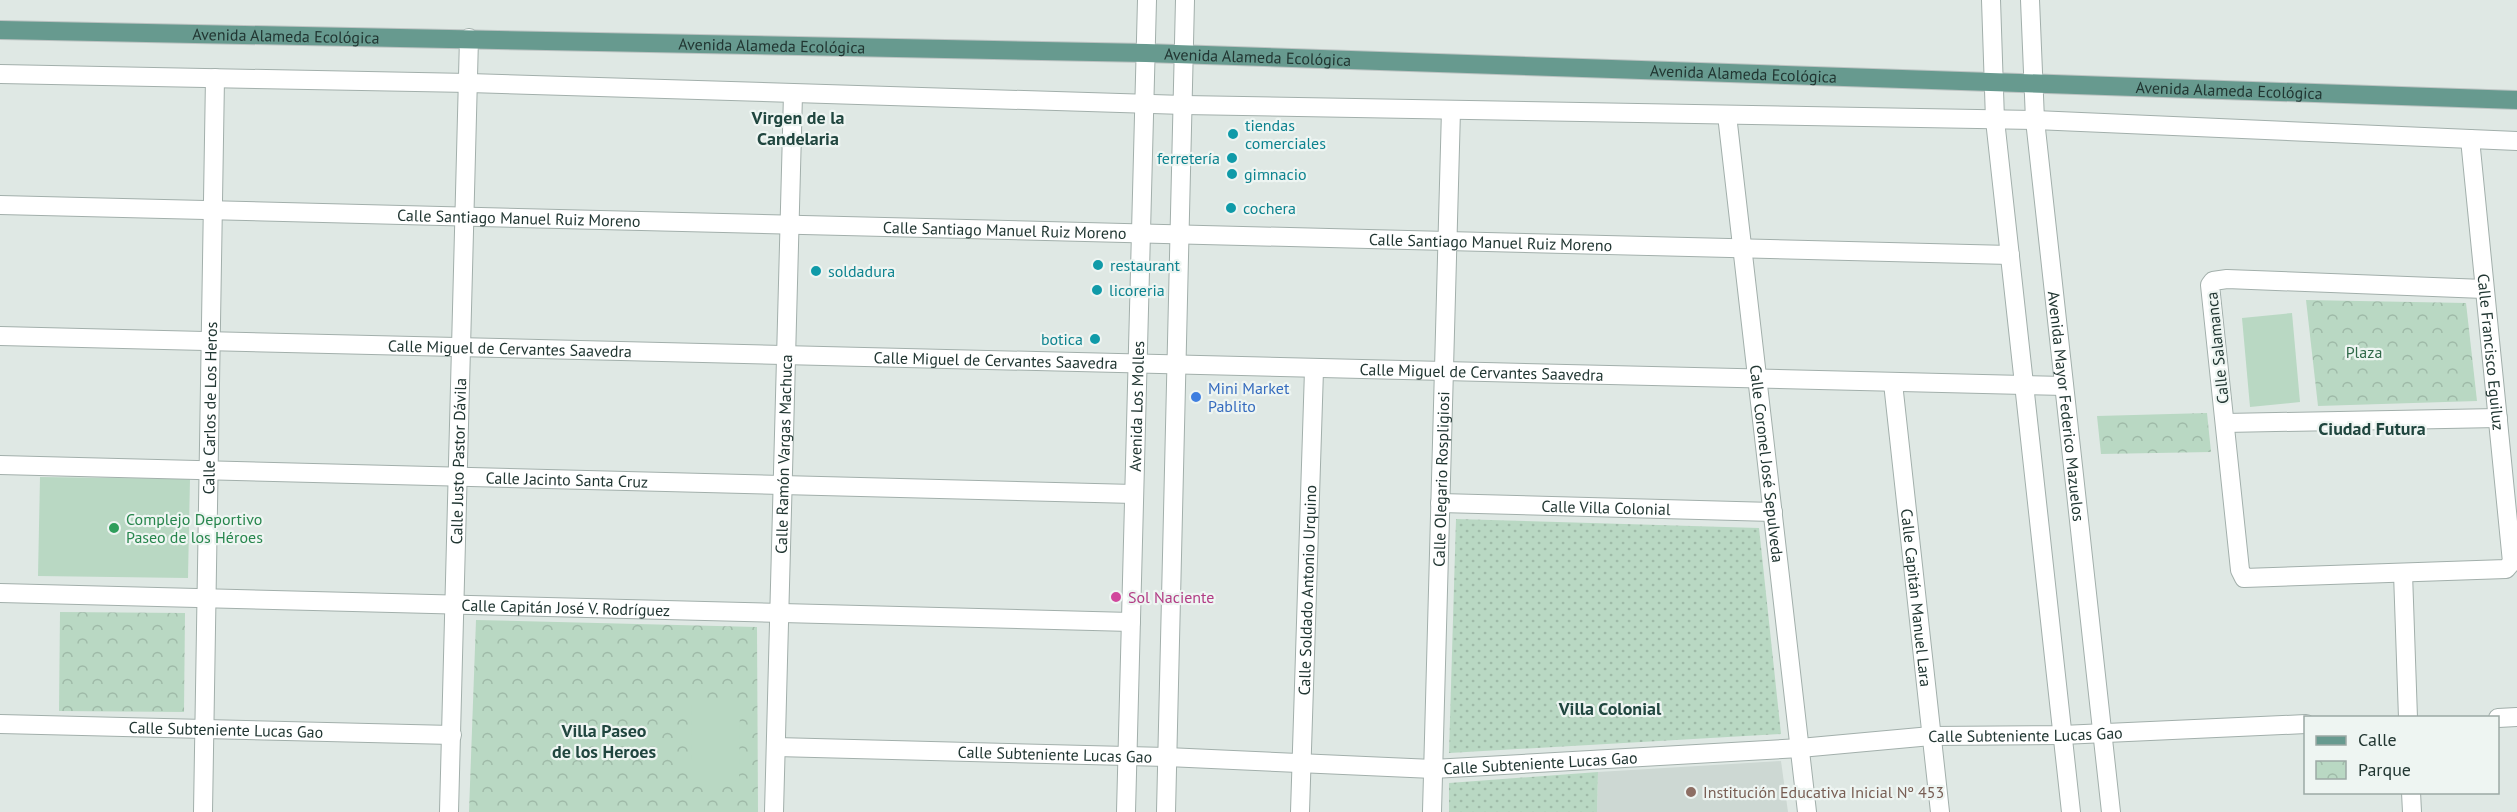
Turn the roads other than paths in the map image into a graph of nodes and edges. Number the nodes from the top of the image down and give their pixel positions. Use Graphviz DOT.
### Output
graph roads {
  1 [pos="1147,0"];
  2 [pos="1185,0"];
  3 [pos="1991,0"];
  4 [pos="2030,0"];
  5 [pos="0,30"];
  6 [pos="469,38"];
  7 [pos="1146,53"];
  8 [pos="1185,55"];
  9 [pos="0,74"];
  10 [pos="215,78"];
  11 [pos="1994,82"];
  12 [pos="469,83"];
  13 [pos="2033,84"];
  14 [pos="793,94"];
  15 [pos="2517,100"];
  16 [pos="1145,104"];
  17 [pos="1184,105"];
  18 [pos="1451,110"];
  19 [pos="1727,115"];
  20 [pos="1995,120"];
  21 [pos="2035,120"];
  22 [pos="2470,140"];
  23 [pos="2517,141"];
  24 [pos="0,205"];
  25 [pos="213,210"];
  26 [pos="465,217"];
  27 [pos="789,225"];
  28 [pos="1142,235"];
  29 [pos="1181,235"];
  30 [pos="1448,242"];
  31 [pos="1744,249"];
  32 [pos="2010,255"];
  33 [pos="2484,289"];
  34 [pos="0,336"];
  35 [pos="212,342"];
  36 [pos="461,348"];
  37 [pos="786,357"];
  38 [pos="1138,366"];
  39 [pos="1177,367"];
  40 [pos="1314,370"];
  41 [pos="1443,373"];
  42 [pos="1758,380"];
  43 [pos="1893,382"];
  44 [pos="2024,386"];
  45 [pos="2064,386"];
  46 [pos="2225,423"];
  47 [pos="2505,428"];
  48 [pos="0,465"];
  49 [pos="210,471"];
  50 [pos="458,477"];
  51 [pos="783,485"];
  52 [pos="1134,494"];
  53 [pos="1440,503"];
  54 [pos="1773,512"];
  55 [pos="2403,573"];
  56 [pos="0,593"];
  57 [pos="208,599"];
  58 [pos="455,605"];
  59 [pos="779,613"];
  60 [pos="1131,622"];
  61 [pos="2408,716"];
  62 [pos="2517,717"];
  63 [pos="2499,718"];
  64 [pos="0,724"];
  65 [pos="2304,724"];
  66 [pos="205,729"];
  67 [pos="2102,731"];
  68 [pos="452,735"];
  69 [pos="2062,735"];
  70 [pos="1932,736"];
  71 [pos="776,747"];
  72 [pos="1800,748"];
  73 [pos="1127,756"];
  74 [pos="1167,757"];
  75 [pos="1302,764"];
  76 [pos="1433,769"];
  77 [pos="2411,794"];
  78 [pos="203,812"];
  79 [pos="450,812"];
  80 [pos="774,812"];
  81 [pos="1125,812"];
  82 [pos="1166,812"];
  83 [pos="1300,812"];
  84 [pos="1432,812"];
  85 [pos="1807,812"];
  86 [pos="1940,812"];
  87 [pos="2071,812"];
  88 [pos="2111,812"];
  89 [pos="2412,812"];
  1 -- 7 [label="street, Avenida Los Molles"];
  2 -- 8 [label="street"];
  3 -- 11 [label="street"];
  4 -- 13 [label="street, Avenida Mayor Federico Mazuelos"];
  5 -- 6 [label="main road, Avenida Alameda Ecológica"];
  6 -- 7 [label="main road, Avenida Alameda Ecológica"];
  6 -- 12 [label="street, Calle Justo Pastor Dávila"];
  7 -- 8 [label="main road, Avenida Alameda Ecológica"];
  7 -- 16 [label="street, Avenida Los Molles"];
  8 -- 11 [label="main road, Avenida Alameda Ecológica"];
  8 -- 17 [label="street"];
  9 -- 10 [label="street"];
  10 -- 12 [label="street"];
  10 -- 25 [label="street, Calle Carlos de Los Heros"];
  11 -- 13 [label="main road, Avenida Alameda Ecológica"];
  11 -- 20 [label="street"];
  12 -- 14 [label="street"];
  12 -- 26 [label="street, Calle Justo Pastor Dávila"];
  13 -- 15 [label="main road, Avenida Alameda Ecológica"];
  13 -- 21 [label="street, Avenida Mayor Federico Mazuelos"];
  14 -- 16 [label="street"];
  14 -- 27 [label="street, Calle Ramón Vargas Machuca"];
  16 -- 17 [label="street"];
  16 -- 28 [label="street, Avenida Los Molles"];
  17 -- 18 [label="street"];
  17 -- 29 [label="street"];
  18 -- 19 [label="street"];
  18 -- 30 [label="street, Calle Olegario Rospligiosi"];
  19 -- 20 [label="street"];
  19 -- 31 [label="street, Calle Coronel José Sepulveda"];
  20 -- 21 [label="street"];
  20 -- 32 [label="street"];
  21 -- 22 [label="street"];
  21 -- 45 [label="street, Avenida Mayor Federico Mazuelos"];
  22 -- 23 [label="street"];
  22 -- 33 [label="street, Calle Francisco Eguiluz"];
  24 -- 25 [label="street, Calle Santiago Manuel Ruiz Moreno"];
  25 -- 26 [label="street, Calle Santiago Manuel Ruiz Moreno"];
  25 -- 35 [label="street, Calle Carlos de Los Heros"];
  26 -- 27 [label="street, Calle Santiago Manuel Ruiz Moreno"];
  26 -- 36 [label="street, Calle Justo Pastor Dávila"];
  27 -- 28 [label="street, Calle Santiago Manuel Ruiz Moreno"];
  27 -- 37 [label="street, Calle Ramón Vargas Machuca"];
  28 -- 29 [label="street, Calle Santiago Manuel Ruiz Moreno"];
  28 -- 38 [label="street, Avenida Los Molles"];
  29 -- 30 [label="street, Calle Santiago Manuel Ruiz Moreno"];
  29 -- 39 [label="street"];
  30 -- 31 [label="street, Calle Santiago Manuel Ruiz Moreno"];
  30 -- 41 [label="street, Calle Olegario Rospligiosi"];
  31 -- 32 [label="street, Calle Santiago Manuel Ruiz Moreno"];
  31 -- 42 [label="street, Calle Coronel José Sepulveda"];
  32 -- 44 [label="street"];
  33 -- 46 [label="street, Calle Salamanca"];
  33 -- 47 [label="street, Calle Francisco Eguiluz"];
  34 -- 35 [label="street, Calle Miguel de Cervantes Saavedra"];
  35 -- 36 [label="street, Calle Miguel de Cervantes Saavedra"];
  35 -- 49 [label="street, Calle Carlos de Los Heros"];
  36 -- 37 [label="street, Calle Miguel de Cervantes Saavedra"];
  36 -- 50 [label="street, Calle Justo Pastor Dávila"];
  37 -- 38 [label="street, Calle Miguel de Cervantes Saavedra"];
  37 -- 51 [label="street, Calle Ramón Vargas Machuca"];
  38 -- 39 [label="street, Calle Miguel de Cervantes Saavedra"];
  38 -- 52 [label="street, Avenida Los Molles"];
  39 -- 40 [label="street, Calle Miguel de Cervantes Saavedra"];
  39 -- 74 [label="street"];
  40 -- 41 [label="street, Calle Miguel de Cervantes Saavedra"];
  40 -- 75 [label="street, Calle Soldado Antonio Urquino"];
  41 -- 42 [label="street, Calle Miguel de Cervantes Saavedra"];
  41 -- 53 [label="street, Calle Olegario Rospligiosi"];
  42 -- 43 [label="street, Calle Miguel de Cervantes Saavedra"];
  42 -- 54 [label="street, Calle Coronel José Sepulveda"];
  43 -- 44 [label="street, Calle Miguel de Cervantes Saavedra"];
  43 -- 70 [label="street, Calle Capitán Manuel Lara"];
  44 -- 45 [label="street, Calle Miguel de Cervantes Saavedra"];
  44 -- 69 [label="street"];
  45 -- 67 [label="street, Avenida Mayor Federico Mazuelos"];
  46 -- 47 [label="street"];
  46 -- 55 [label="street, Calle Salamanca"];
  47 -- 55 [label="street, Calle Francisco Eguiluz"];
  48 -- 49 [label="street, Calle Jacinto Santa Cruz"];
  49 -- 50 [label="street, Calle Jacinto Santa Cruz"];
  49 -- 57 [label="street, Calle Carlos de Los Heros"];
  50 -- 51 [label="street, Calle Jacinto Santa Cruz"];
  50 -- 58 [label="street, Calle Justo Pastor Dávila"];
  51 -- 52 [label="street, Calle Jacinto Santa Cruz"];
  51 -- 59 [label="street, Calle Ramón Vargas Machuca"];
  52 -- 60 [label="street, Avenida Los Molles"];
  53 -- 54 [label="street, Calle Villa Colonial"];
  53 -- 76 [label="street, Calle Olegario Rospligiosi"];
  54 -- 72 [label="street, Calle Coronel José Sepulveda"];
  55 -- 61 [label="street"];
  56 -- 57 [label="street, Calle Capitán José V. Rodríguez"];
  57 -- 58 [label="street, Calle Capitán José V. Rodríguez"];
  57 -- 66 [label="street, Calle Carlos de Los Heros"];
  58 -- 59 [label="street, Calle Capitán José V. Rodríguez"];
  58 -- 68 [label="street, Calle Justo Pastor Dávila"];
  59 -- 60 [label="street, Calle Capitán José V. Rodríguez"];
  59 -- 71 [label="street, Calle Ramón Vargas Machuca"];
  60 -- 73 [label="street, Avenida Los Molles"];
  62 -- 63 [label="street"];
  64 -- 66 [label="street, Calle Subteniente Lucas Gao"];
  65 -- 67 [label="street, Calle Subteniente Lucas Gao"];
  66 -- 68 [label="street, Calle Subteniente Lucas Gao"];
  66 -- 78 [label="street, Calle Carlos de Los Heros"];
  67 -- 69 [label="street, Calle Subteniente Lucas Gao"];
  67 -- 88 [label="street, Avenida Mayor Federico Mazuelos"];
  68 -- 79 [label="street, Calle Justo Pastor Dávila"];
  69 -- 70 [label="street, Calle Subteniente Lucas Gao"];
  69 -- 87 [label="street"];
  70 -- 72 [label="street, Calle Subteniente Lucas Gao"];
  70 -- 86 [label="street, Calle Capitán Manuel Lara"];
  71 -- 73 [label="street, Calle Subteniente Lucas Gao"];
  71 -- 80 [label="street, Calle Ramón Vargas Machuca"];
  72 -- 76 [label="street, Calle Subteniente Lucas Gao"];
  72 -- 85 [label="street, Calle Coronel José Sepulveda"];
  73 -- 74 [label="street, Calle Subteniente Lucas Gao"];
  73 -- 81 [label="street, Avenida Los Molles"];
  74 -- 75 [label="street, Calle Subteniente Lucas Gao"];
  74 -- 82 [label="street"];
  75 -- 76 [label="street, Calle Subteniente Lucas Gao"];
  75 -- 83 [label="street, Calle Soldado Antonio Urquino"];
  76 -- 84 [label="street, Calle Olegario Rospligiosi"];
  77 -- 89 [label="street"];
}
